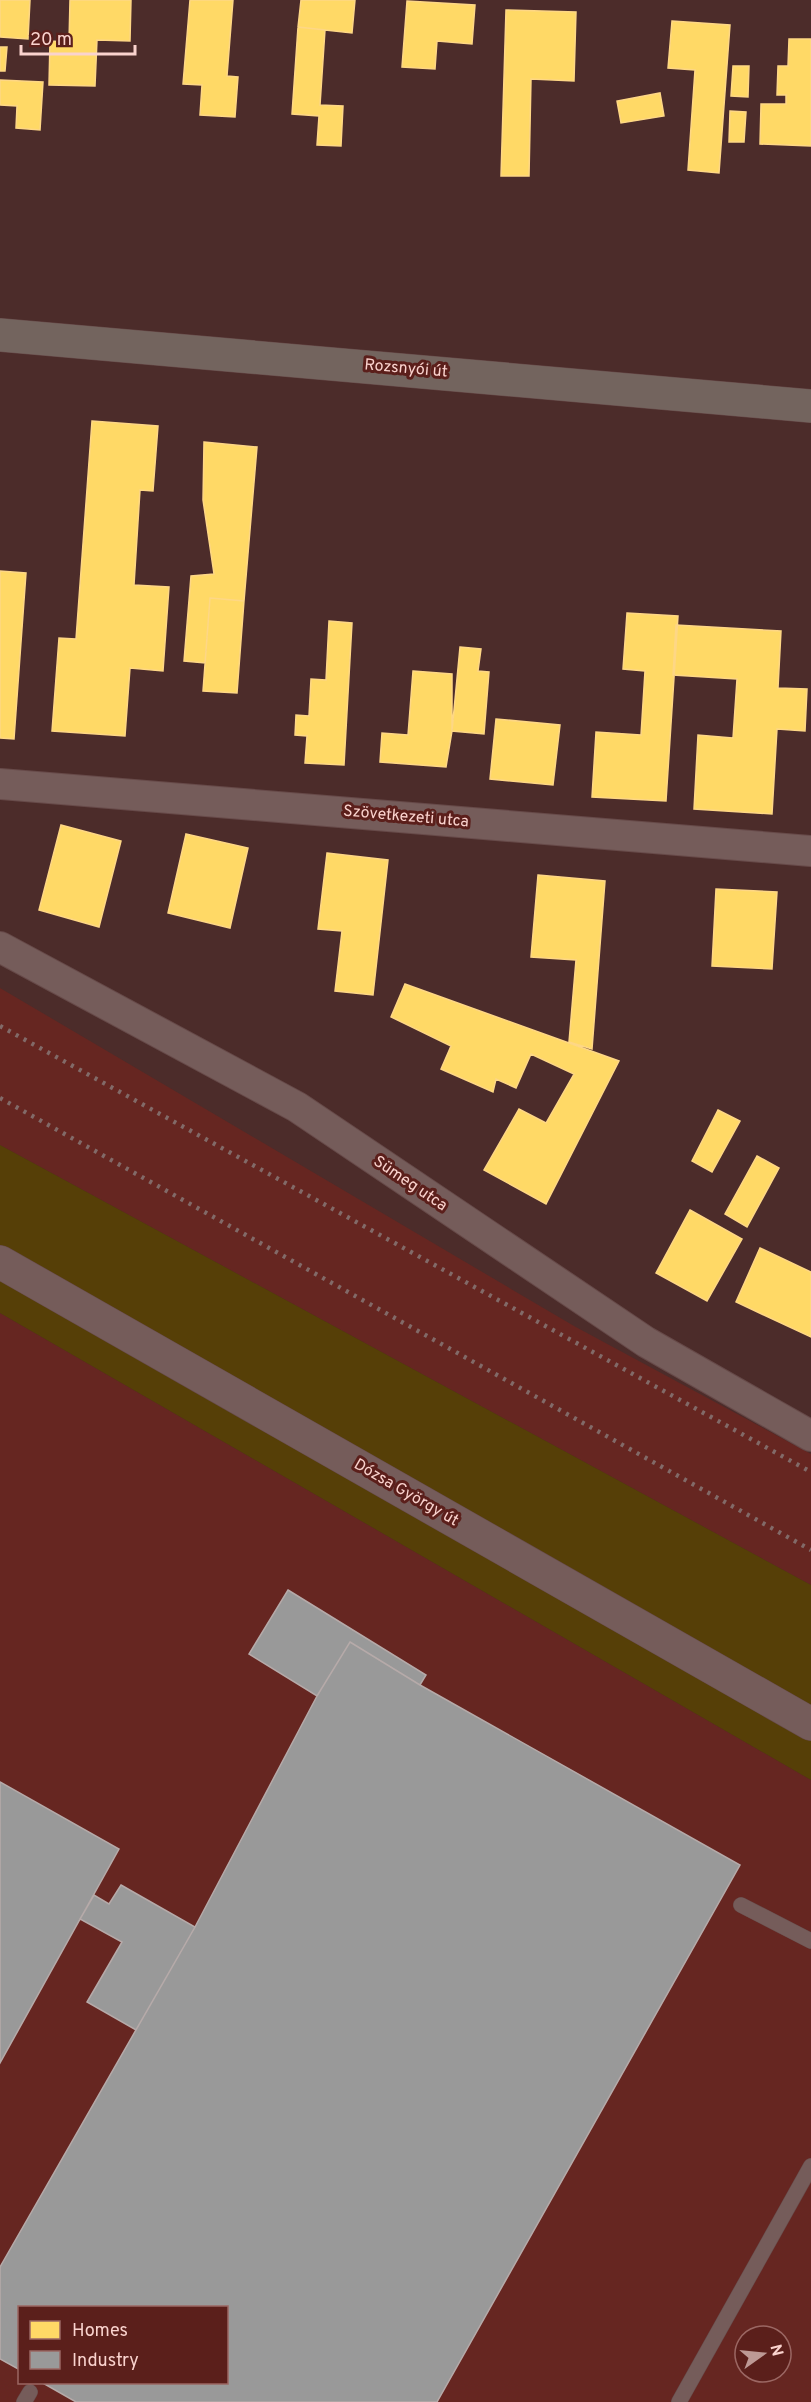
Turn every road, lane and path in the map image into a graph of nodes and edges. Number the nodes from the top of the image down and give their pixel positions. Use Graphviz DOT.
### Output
graph roads {
  1 [pos="0,335"];
  2 [pos="811,406"];
  3 [pos="0,784"];
  4 [pos="811,850"];
  5 [pos="0,947"];
  6 [pos="0,1262"];
  7 [pos="811,1436"];
  8 [pos="811,1724"];
  9 [pos="741,1905"];
  10 [pos="811,1941"];
  11 [pos="811,2166"];
  12 [pos="679,2402"];
  1 -- 2 [label="main road, Rozsnyói út"];
  3 -- 4 [label="street, Szövetkezeti utca"];
  5 -- 7 [label="street, Sümeg utca"];
  6 -- 8 [label="main road, Dózsa György út"];
  9 -- 10 [label="lane"];
  11 -- 12 [label="lane"];
}
